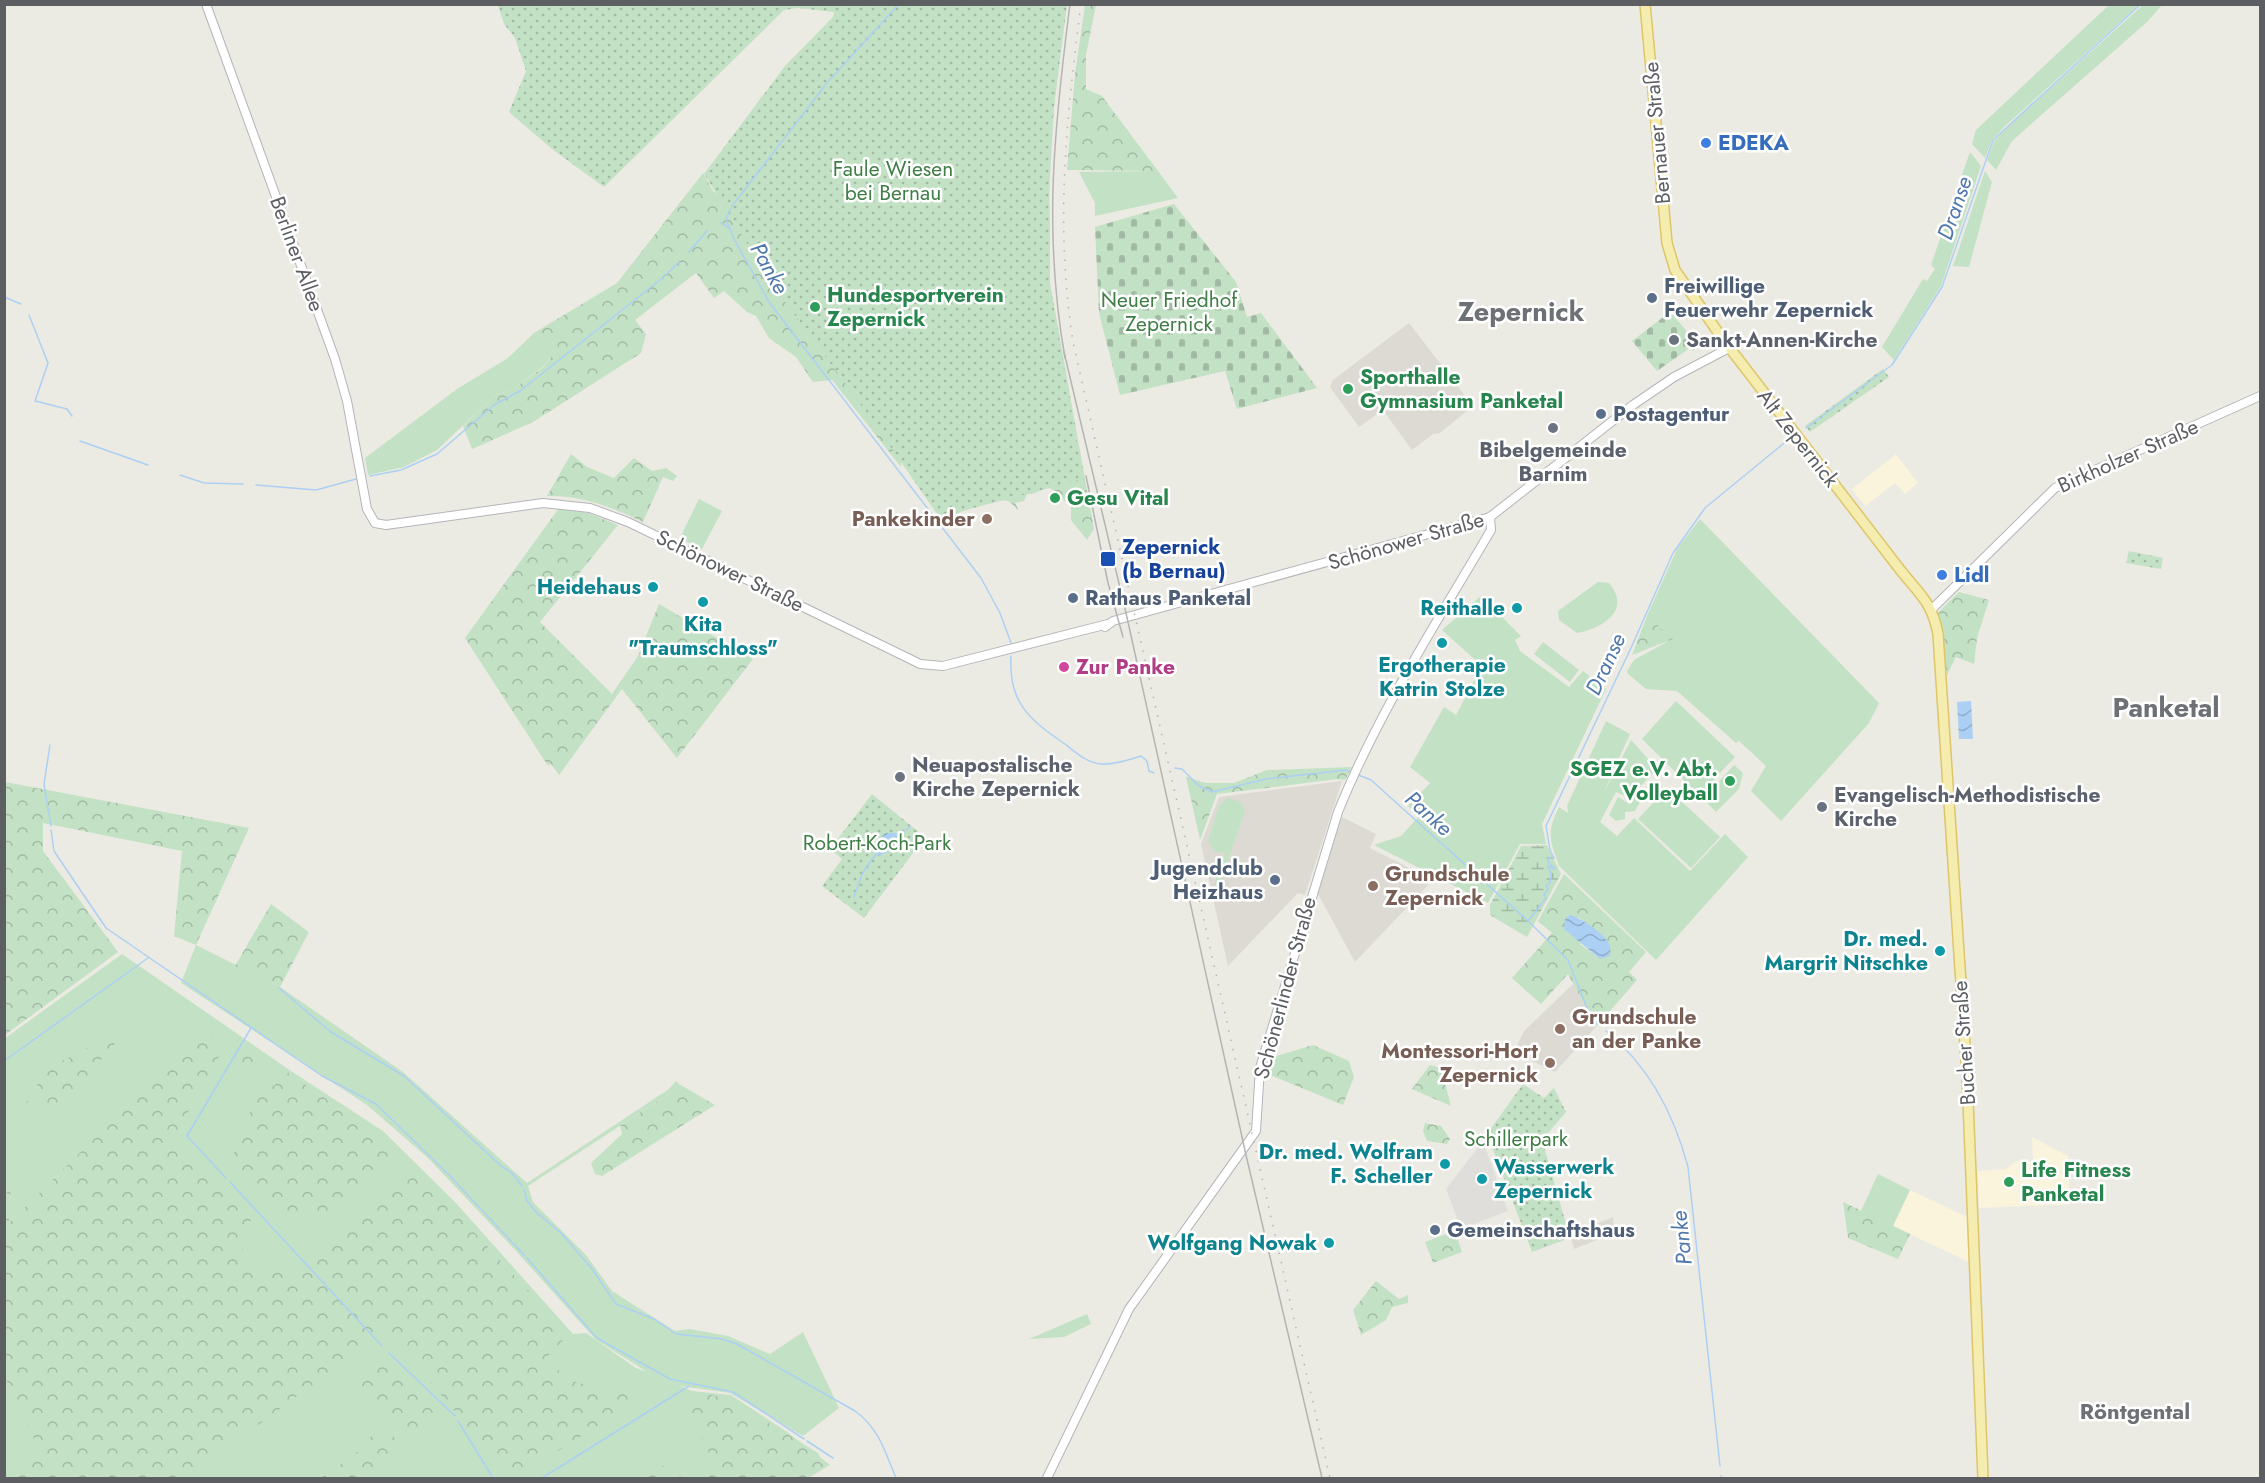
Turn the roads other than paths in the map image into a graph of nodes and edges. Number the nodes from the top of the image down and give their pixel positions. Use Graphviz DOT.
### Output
graph roads {
  1 [pos="206,4"];
  2 [pos="1646,4"];
  3 [pos="1671,260"];
  4 [pos="1729,348"];
  5 [pos="2260,396"];
  6 [pos="1490,518"];
  7 [pos="381,525"];
  8 [pos="1932,609"];
  9 [pos="1047,1479"];
  10 [pos="1983,1479"];
  1 -- 7 [label="street, Berliner Allee"];
  2 -- 3 [label="main road, Bernauer Straße"];
  3 -- 4 [label="main road, Alt Zepernick"];
  4 -- 6 [label="street, Schönower Straße"];
  4 -- 8 [label="main road, Alt Zepernick"];
  5 -- 8 [label="street, Birkholzer Straße"];
  6 -- 7 [label="street, Schönower Straße"];
  6 -- 9 [label="street, Schönerlinder Straße"];
  8 -- 10 [label="main road, Bucher Straße"];
}
